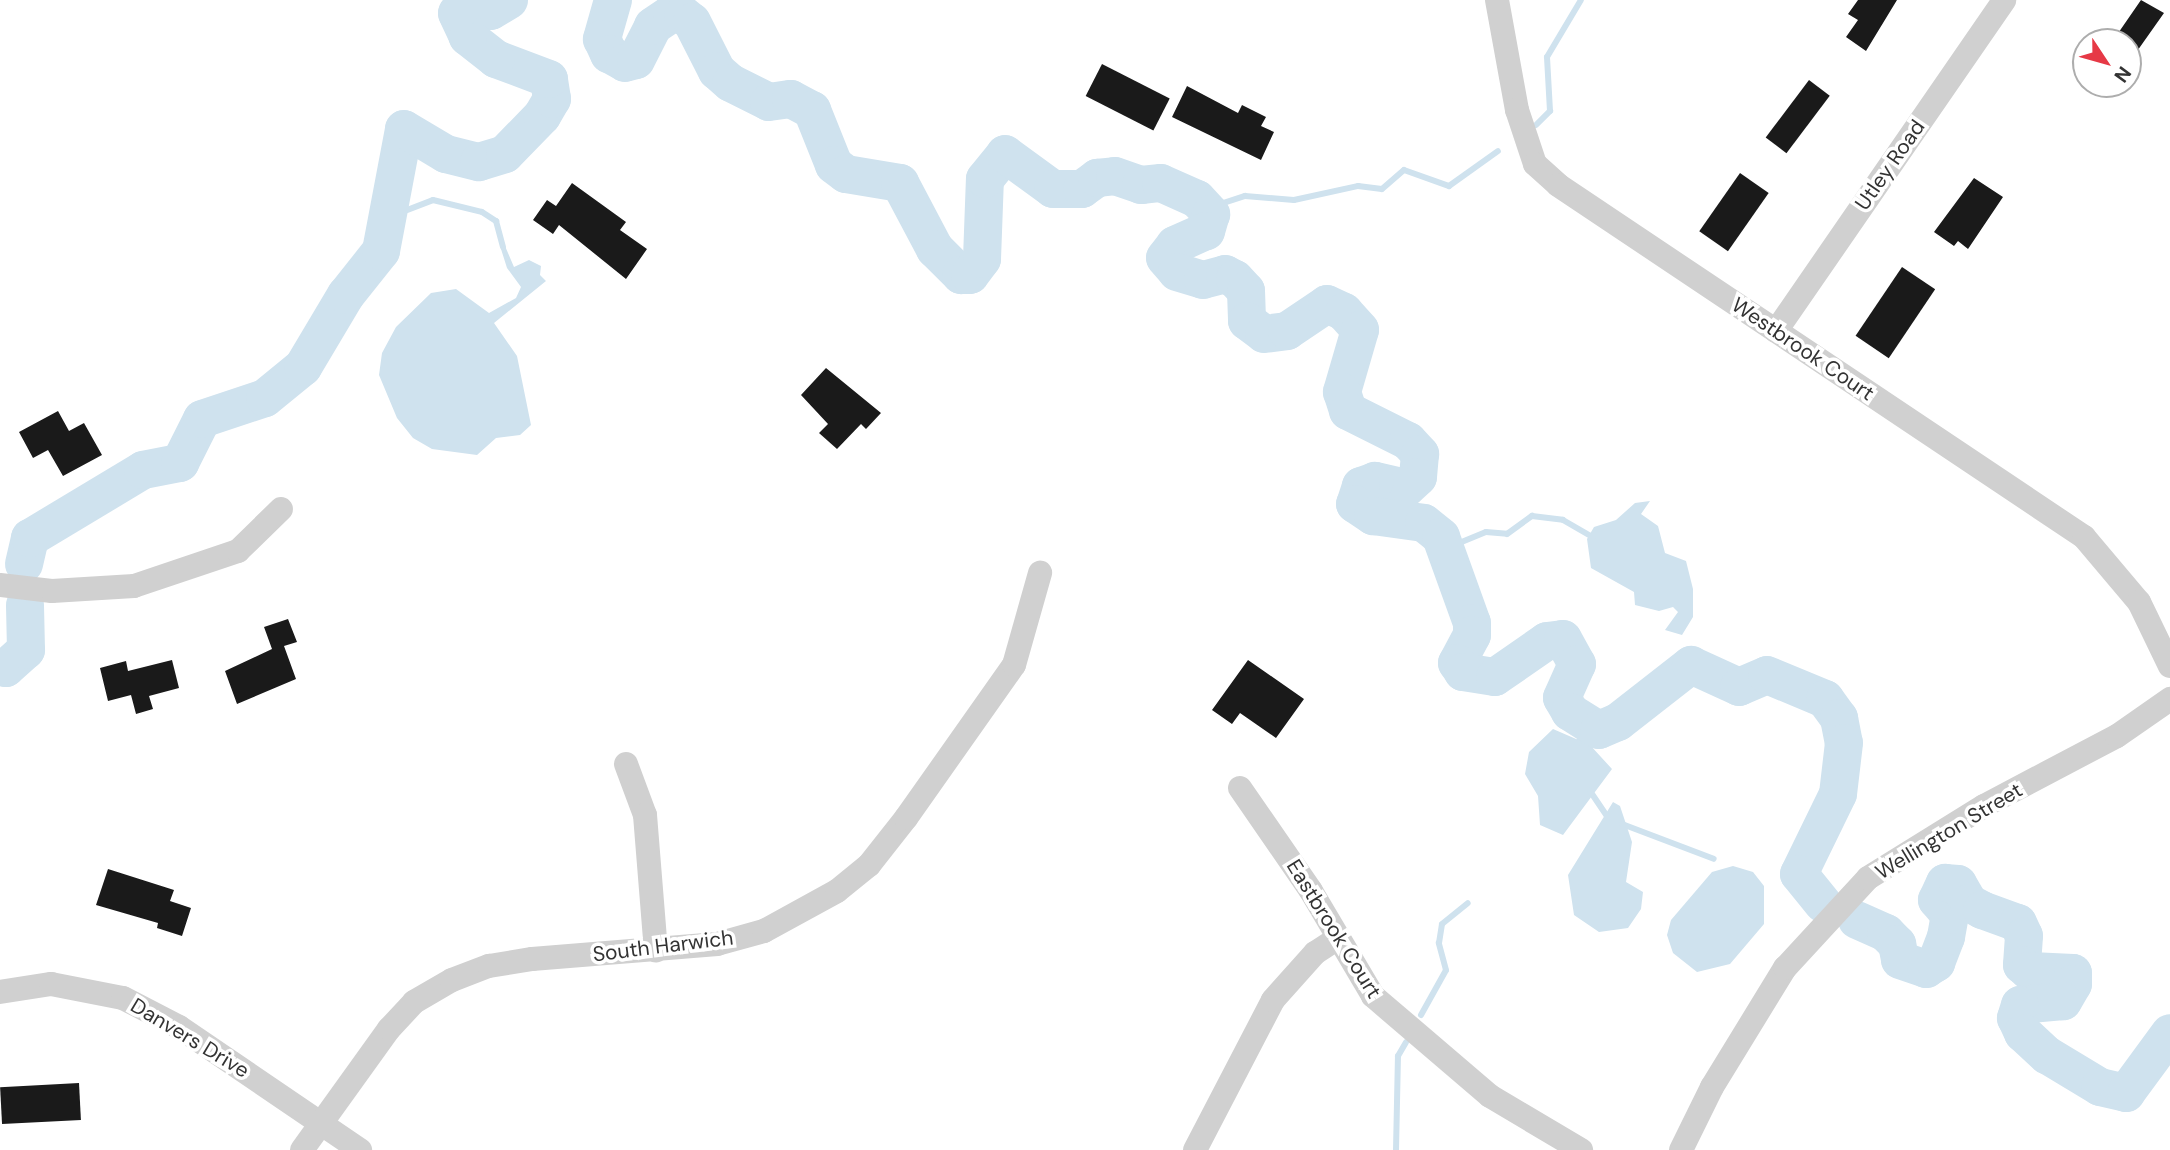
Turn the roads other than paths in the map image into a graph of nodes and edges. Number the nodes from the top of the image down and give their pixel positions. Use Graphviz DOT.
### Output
graph roads {
  1 [pos="1497,0"];
  2 [pos="2004,0"];
  3 [pos="1776,331"];
  4 [pos="281,509"];
  5 [pos="1040,573"];
  6 [pos="0,585"];
  7 [pos="2170,666"];
  8 [pos="2170,699"];
  9 [pos="626,764"];
  10 [pos="1240,788"];
  11 [pos="1338,938"];
  12 [pos="656,951"];
  13 [pos="0,992"];
  14 [pos="322,1122"];
  15 [pos="302,1150"];
  16 [pos="360,1150"];
  17 [pos="1195,1150"];
  18 [pos="1581,1150"];
  19 [pos="1681,1150"];
  1 -- 3 [label="street, Westbrook Court"];
  2 -- 3 [label="street, Utley Road"];
  3 -- 7 [label="street, Westbrook Court"];
  4 -- 6 [label="street"];
  5 -- 12 [label="street, South Harwich"];
  8 -- 19 [label="street, Wellington Street"];
  9 -- 12 [label="street"];
  10 -- 11 [label="street, Eastbrook Court"];
  11 -- 17 [label="street"];
  11 -- 18 [label="street, Eastbrook Court"];
  12 -- 14 [label="street, South Harwich"];
  13 -- 14 [label="street, Danvers Drive"];
  14 -- 15 [label="street, South Harwich"];
  14 -- 16 [label="street, Danvers Drive"];
}
